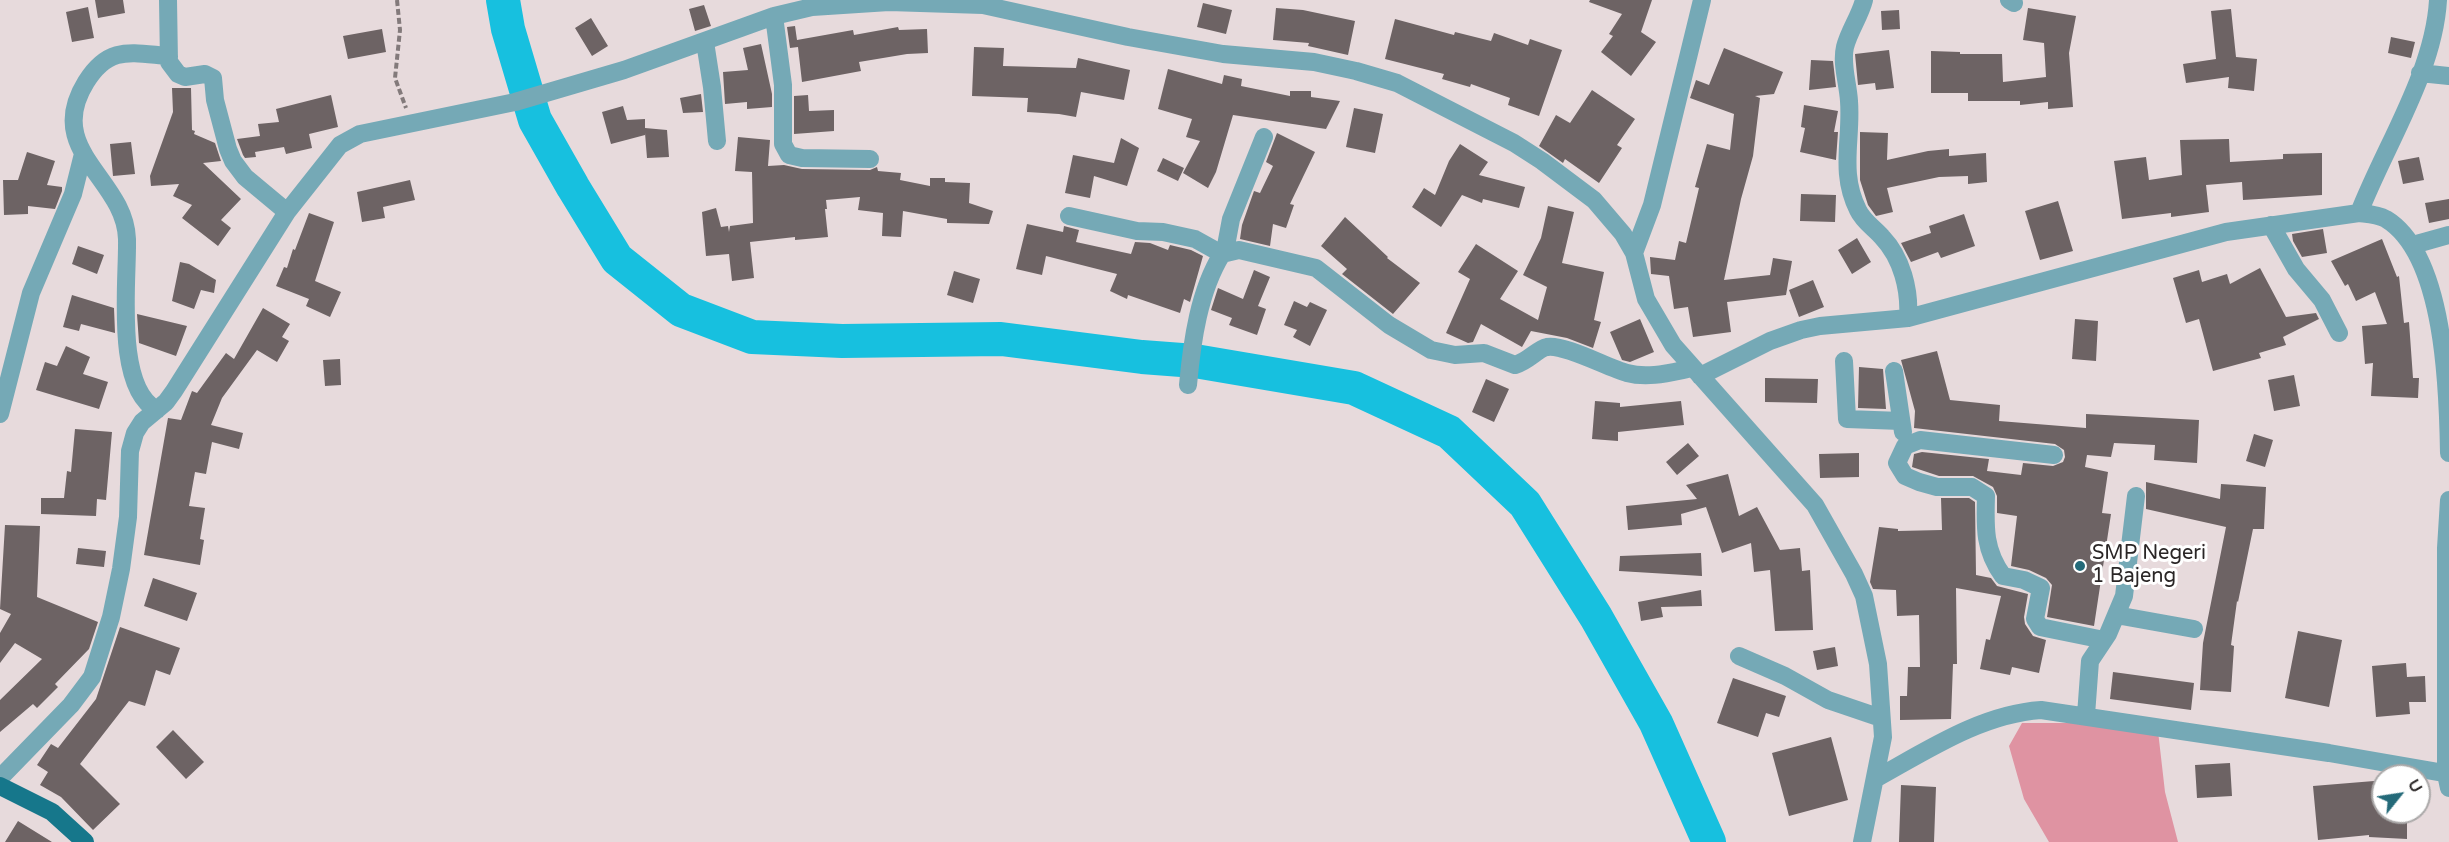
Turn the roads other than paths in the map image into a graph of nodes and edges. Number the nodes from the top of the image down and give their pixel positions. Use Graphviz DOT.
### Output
graph roads {
  1 [pos="168,0"];
  2 [pos="1702,0"];
  3 [pos="1864,0"];
  4 [pos="2438,0"];
  5 [pos="812,3"];
  6 [pos="774,16"];
  7 [pos="705,42"];
  8 [pos="169,56"];
  9 [pos="2420,73"];
  10 [pos="2449,76"];
  11 [pos="1264,137"];
  12 [pos="717,141"];
  13 [pos="83,154"];
  14 [pos="870,159"];
  15 [pos="287,212"];
  16 [pos="2359,213"];
  17 [pos="1069,216"];
  18 [pos="2271,225"];
  19 [pos="2449,235"];
  20 [pos="2412,245"];
  21 [pos="1224,252"];
  22 [pos="1634,253"];
  23 [pos="1908,318"];
  24 [pos="2339,333"];
  25 [pos="1844,361"];
  26 [pos="1894,371"];
  27 [pos="1696,372"];
  28 [pos="1188,380"];
  29 [pos="157,410"];
  30 [pos="0,414"];
  31 [pos="1901,421"];
  32 [pos="1905,446"];
  33 [pos="2449,453"];
  34 [pos="2054,455"];
  35 [pos="2136,496"];
  36 [pos="2449,500"];
  37 [pos="2116,615"];
  38 [pos="2194,629"];
  39 [pos="2104,640"];
  40 [pos="1739,656"];
  41 [pos="2086,715"];
  42 [pos="1881,718"];
  43 [pos="0,778"];
  44 [pos="1875,778"];
  45 [pos="2448,779"];
  46 [pos="0,786"];
  47 [pos="85,842"];
  48 [pos="1862,842"];
  1 -- 8 [label="street"];
  2 -- 22 [label="street"];
  3 -- 23 [label="street"];
  4 -- 9 [label="street"];
  5 -- 6 [label="street"];
  5 -- 22 [label="street"];
  6 -- 7 [label="street"];
  6 -- 14 [label="street"];
  7 -- 12 [label="street"];
  7 -- 15 [label="street"];
  8 -- 13 [label="street"];
  8 -- 15 [label="street"];
  9 -- 10 [label="street"];
  9 -- 16 [label="street"];
  11 -- 21 [label="street"];
  13 -- 29 [label="street"];
  13 -- 30 [label="street"];
  15 -- 29 [label="street"];
  16 -- 18 [label="street"];
  16 -- 20 [label="street"];
  17 -- 21 [label="street"];
  18 -- 23 [label="street"];
  18 -- 24 [label="street"];
  19 -- 20 [label="street"];
  20 -- 33 [label="street"];
  21 -- 27 [label="street"];
  21 -- 28 [label="street"];
  22 -- 27 [label="street"];
  23 -- 27 [label="street"];
  25 -- 31 [label="street"];
  26 -- 31 [label="street"];
  27 -- 42 [label="street"];
  29 -- 43 [label="street"];
  31 -- 32 [label="street"];
  32 -- 34 [label="street"];
  32 -- 39 [label="street"];
  35 -- 37 [label="street"];
  36 -- 45 [label="street"];
  37 -- 38 [label="street"];
  37 -- 39 [label="street"];
  39 -- 41 [label="street"];
  40 -- 42 [label="street"];
  41 -- 44 [label="street"];
  41 -- 45 [label="street"];
  42 -- 44 [label="street"];
  44 -- 48 [label="street"];
  46 -- 47 [label="main road"];
}
